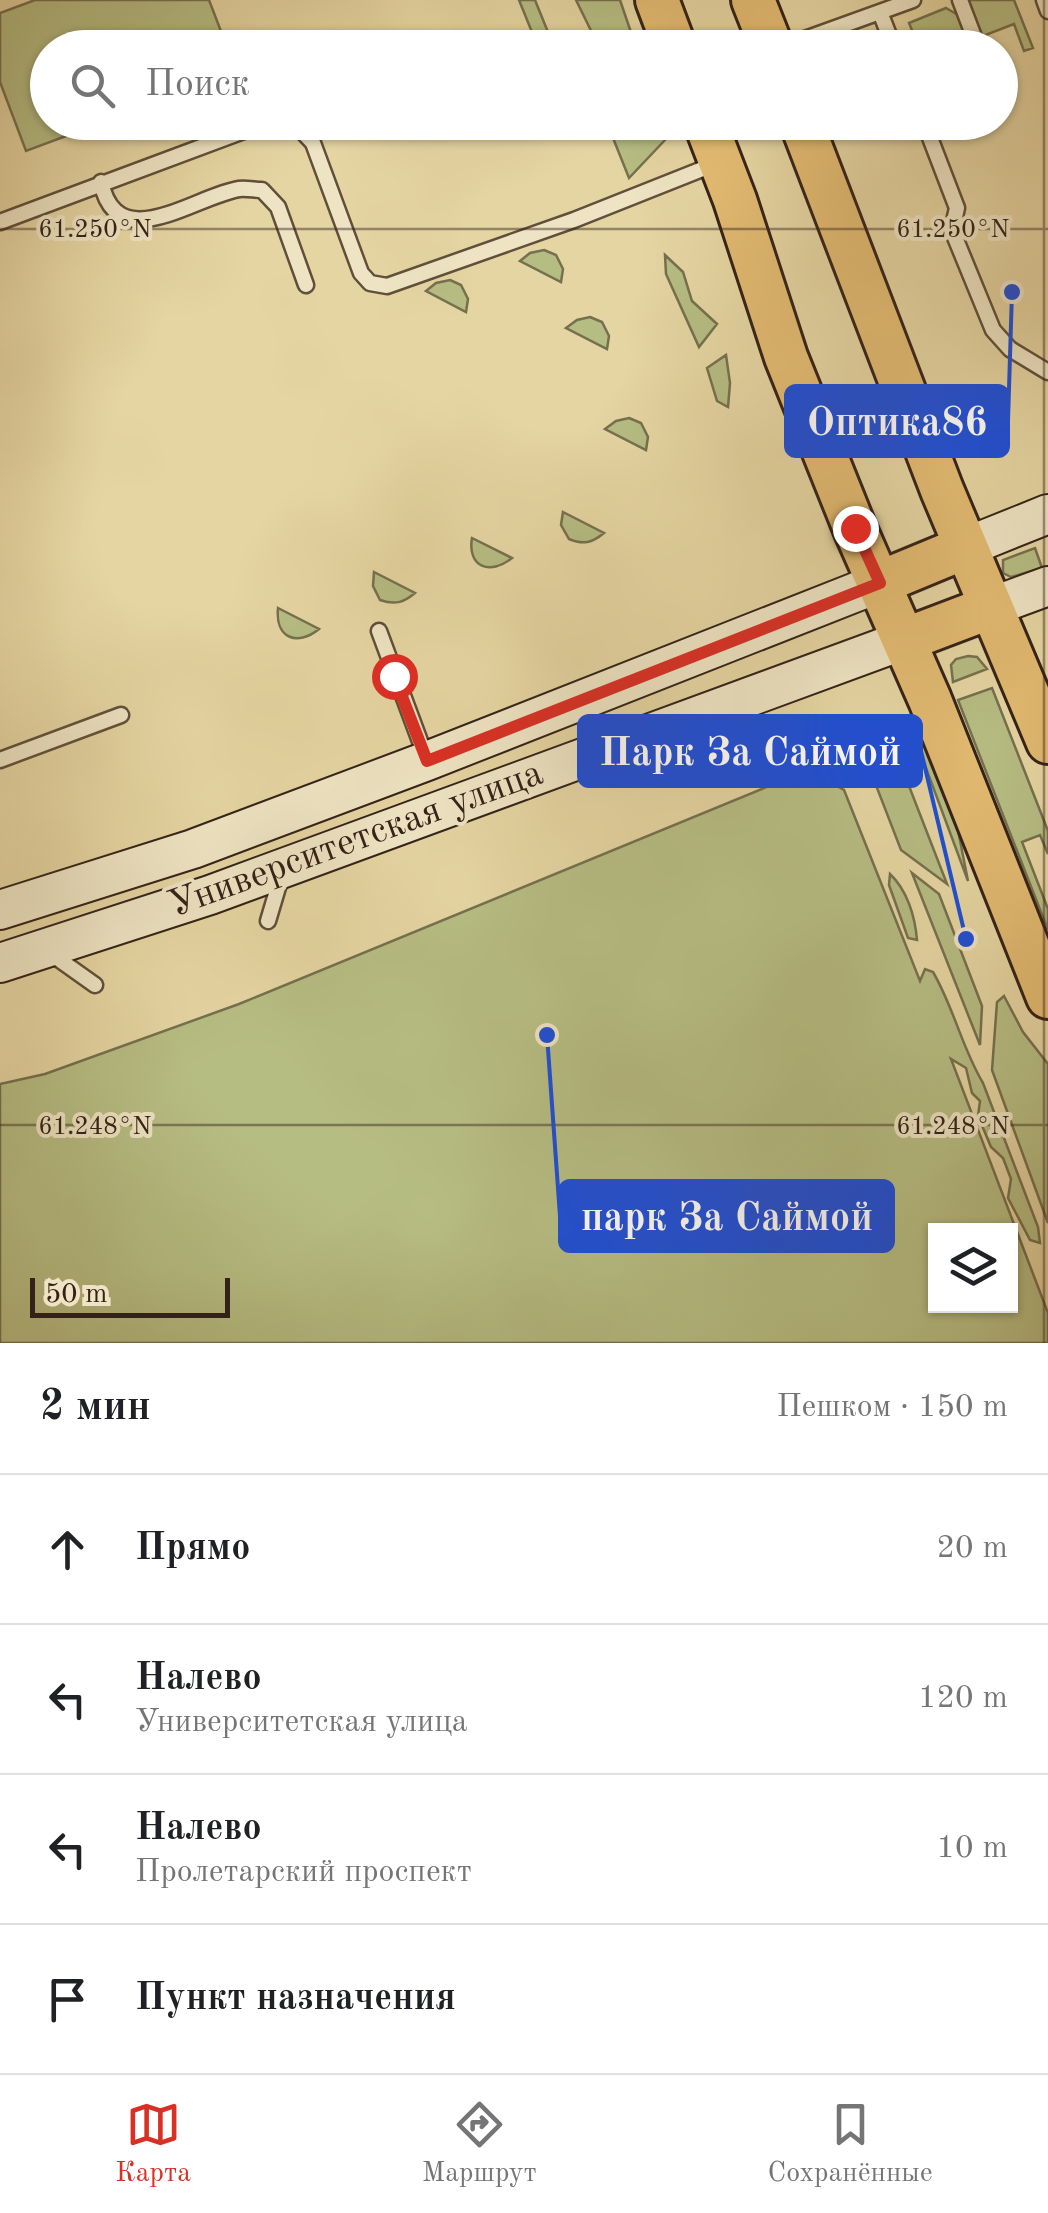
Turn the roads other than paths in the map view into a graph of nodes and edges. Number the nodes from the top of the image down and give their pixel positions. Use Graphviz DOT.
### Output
graph roads {
  1 [pos="656,0"];
  2 [pos="753,0"];
  3 [pos="913,0"];
  4 [pos="960,0"];
  5 [pos="1044,0"];
  6 [pos="1048,11"];
  7 [pos="880,12"];
  8 [pos="668,30"];
  9 [pos="765,30"];
  10 [pos="830,30"];
  11 [pos="887,30"];
  12 [pos="971,30"];
  13 [pos="218,140"];
  14 [pos="309,140"];
  15 [pos="711,140"];
  16 [pos="808,140"];
  17 [pos="931,140"];
  18 [pos="720,162"];
  19 [pos="101,182"];
  20 [pos="0,222"];
  21 [pos="306,285"];
  22 [pos="1048,372"];
  23 [pos="1048,514"];
  24 [pos="966,547"];
  25 [pos="880,583"];
  26 [pos="1048,586"];
  27 [pos="991,607"];
  28 [pos="378,631"];
  29 [pos="904,640"];
  30 [pos="121,716"];
  31 [pos="1048,742"];
  32 [pos="0,760"];
  33 [pos="427,761"];
  34 [pos="283,868"];
  35 [pos="0,910"];
  36 [pos="268,921"];
  37 [pos="45,950"];
  38 [pos="0,963"];
  39 [pos="95,985"];
  40 [pos="1048,997"];
  1 -- 8 [label="main road"];
  2 -- 9 [label="main road"];
  3 -- 7 [label="lane"];
  4 -- 12 [label="lane"];
  5 -- 6 [label="lane"];
  7 -- 10 [label="lane"];
  7 -- 11 [label="lane"];
  13 -- 19 [label="lane"];
  14 -- 18 [label="lane"];
  15 -- 18 [label="main road"];
  16 -- 24 [label="main road"];
  17 -- 22 [label="lane"];
  18 -- 25 [label="main road"];
  19 -- 20 [label="lane"];
  19 -- 21 [label="lane"];
  23 -- 24 [label="main road, Университетская улица"];
  24 -- 25 [label="main road, Университетская улица"];
  24 -- 27 [label="main road"];
  25 -- 29 [label="main road"];
  25 -- 33 [label="main road, Университетская улица"];
  26 -- 27 [label="main road, Университетская улица"];
  27 -- 29 [label="main road, Университетская улица"];
  27 -- 31 [label="main road"];
  28 -- 33 [label="lane"];
  29 -- 34 [label="main road, Университетская улица"];
  29 -- 40 [label="main road"];
  30 -- 32 [label="lane"];
  33 -- 35 [label="main road, Университетская улица"];
  34 -- 36 [label="lane"];
  34 -- 37 [label="main road, Университетская улица"];
  37 -- 38 [label="main road, Университетская улица"];
  37 -- 39 [label="lane"];
}
